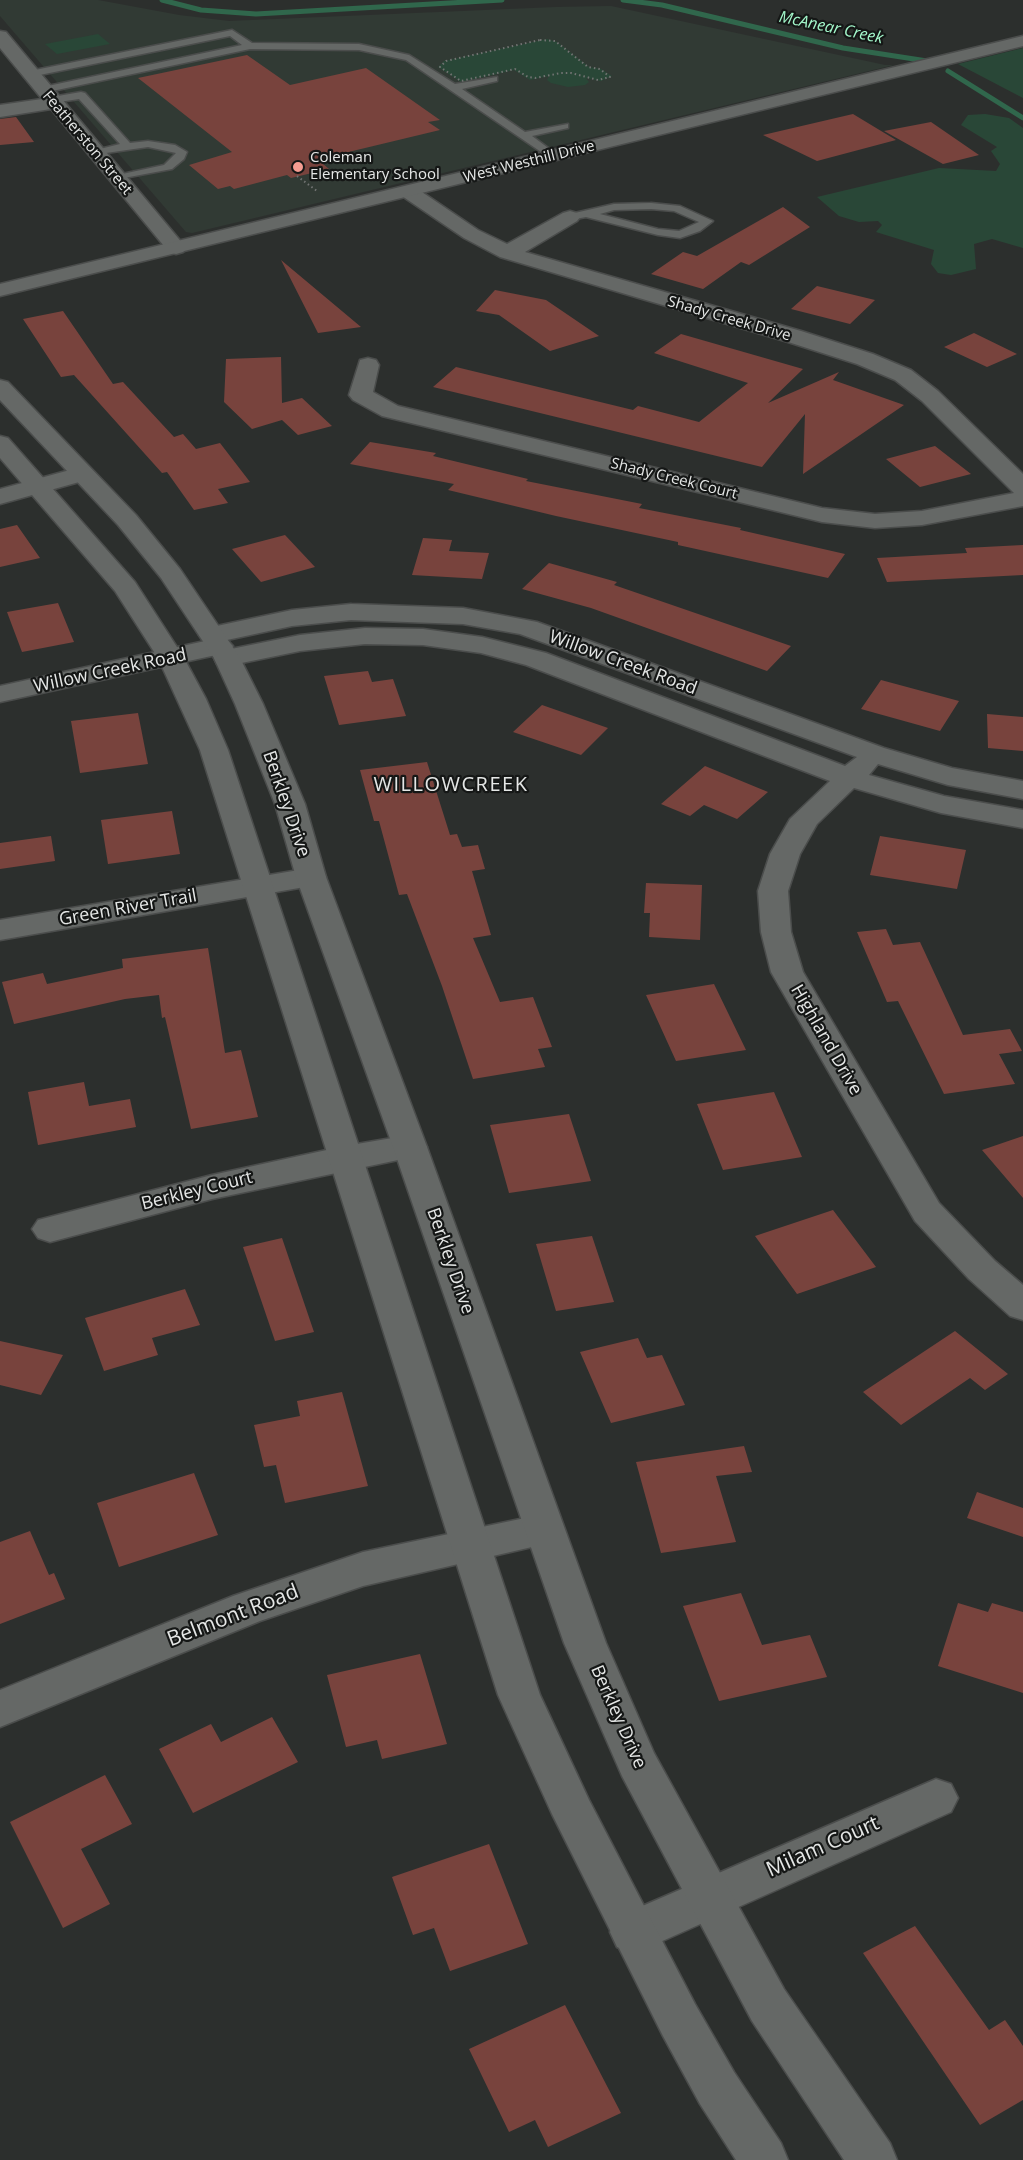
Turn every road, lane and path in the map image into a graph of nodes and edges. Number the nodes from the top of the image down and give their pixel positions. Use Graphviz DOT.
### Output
graph roads {
  1 [pos="0,36"];
  2 [pos="1023,41"];
  3 [pos="250,46"];
  4 [pos="69,67"];
  5 [pos="30,74"];
  6 [pos="492,79"];
  7 [pos="84,81"];
  8 [pos="457,84"];
  9 [pos="50,98"];
  10 [pos="0,111"];
  11 [pos="564,126"];
  12 [pos="524,135"];
  13 [pos="127,146"];
  14 [pos="96,153"];
  15 [pos="554,156"];
  16 [pos="297,176"];
  17 [pos="117,178"];
  18 [pos="318,191"];
  19 [pos="409,192"];
  20 [pos="577,215"];
  21 [pos="176,248"];
  22 [pos="507,253"];
  23 [pos="0,290"];
  24 [pos="368,365"];
  25 [pos="0,387"];
  26 [pos="0,443"];
  27 [pos="81,474"];
  28 [pos="39,486"];
  29 [pos="1023,488"];
  30 [pos="0,496"];
  31 [pos="1023,499"];
  32 [pos="220,646"];
  33 [pos="171,658"];
  34 [pos="0,693"];
  35 [pos="874,754"];
  36 [pos="849,778"];
  37 [pos="1023,790"];
  38 [pos="1023,819"];
  39 [pos="311,877"];
  40 [pos="257,886"];
  41 [pos="0,930"];
  42 [pos="410,1147"];
  43 [pos="345,1158"];
  44 [pos="50,1229"];
  45 [pos="1023,1306"];
  46 [pos="544,1530"];
  47 [pos="472,1545"];
  48 [pos="0,1709"];
  49 [pos="936,1798"];
  50 [pos="710,1897"];
  51 [pos="633,1932"];
  52 [pos="764,2160"];
  53 [pos="873,2160"];
  1 -- 5 [label="street, Featherston Street"];
  2 -- 15 [label="street, West Westhill Drive"];
  3 -- 4 [label="lane"];
  3 -- 7 [label="lane"];
  3 -- 8 [label="lane"];
  4 -- 5 [label="lane"];
  4 -- 7 [label="lane"];
  5 -- 9 [label="street, Featherston Street"];
  6 -- 8 [label="lane"];
  7 -- 9 [label="lane"];
  8 -- 8 [label="path"];
  8 -- 12 [label="lane"];
  9 -- 10 [label="street"];
  9 -- 13 [label="lane"];
  9 -- 14 [label="street, Featherston Street"];
  11 -- 12 [label="lane"];
  12 -- 15 [label="lane"];
  13 -- 14 [label="lane"];
  13 -- 17 [label="lane"];
  14 -- 17 [label="street, Featherston Street"];
  15 -- 19 [label="street, West Westhill Drive"];
  16 -- 18 [label="path"];
  17 -- 21 [label="street, Featherston Street"];
  19 -- 21 [label="street, West Westhill Drive"];
  19 -- 22 [label="street, Shady Creek Drive"];
  20 -- 20 [label="lane"];
  20 -- 22 [label="street"];
  21 -- 23 [label="street, West Westhill Drive"];
  22 -- 29 [label="street, Shady Creek Drive"];
  24 -- 31 [label="street, Shady Creek Court"];
  25 -- 27 [label="street, Berkley Drive"];
  26 -- 28 [label="street"];
  27 -- 28 [label="street"];
  27 -- 32 [label="street, Berkley Drive"];
  28 -- 30 [label="street"];
  28 -- 33 [label="street"];
  32 -- 33 [label="street, Willow Creek Road"];
  32 -- 35 [label="street, Willow Creek Road"];
  32 -- 36 [label="street, Willow Creek Road"];
  32 -- 39 [label="street, Berkley Drive"];
  33 -- 34 [label="street, Willow Creek Road"];
  33 -- 40 [label="street"];
  35 -- 36 [label="street, Highland Drive"];
  35 -- 37 [label="street, Willow Creek Road"];
  36 -- 38 [label="street, Willow Creek Road"];
  36 -- 45 [label="street, Highland Drive"];
  39 -- 40 [label="street, Green River Trail"];
  39 -- 42 [label="street, Berkley Drive"];
  40 -- 41 [label="street, Green River Trail"];
  40 -- 43 [label="street"];
  42 -- 43 [label="street, Berkley Court"];
  42 -- 46 [label="street, Berkley Drive"];
  43 -- 44 [label="street, Berkley Court"];
  43 -- 47 [label="street"];
  46 -- 47 [label="street, Belmont Road"];
  46 -- 50 [label="street, Berkley Drive"];
  47 -- 48 [label="street, Belmont Road"];
  47 -- 51 [label="street"];
  49 -- 50 [label="street, Milam Court"];
  50 -- 51 [label="street, Milam Court"];
  50 -- 53 [label="street, Berkley Drive"];
  51 -- 52 [label="street"];
}
